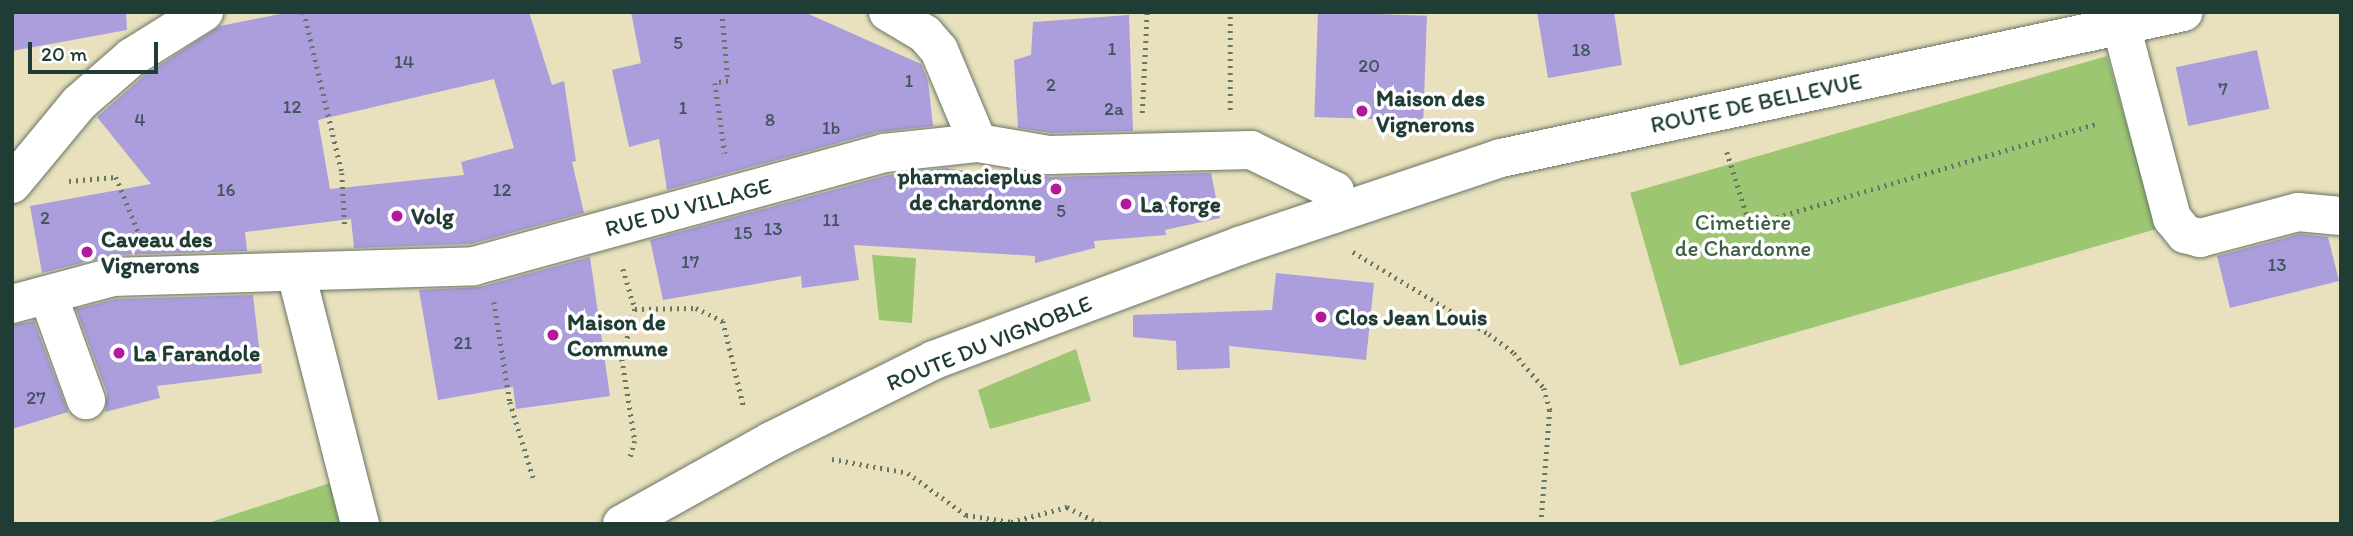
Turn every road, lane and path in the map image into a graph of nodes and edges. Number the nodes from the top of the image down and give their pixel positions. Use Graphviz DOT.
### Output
graph roads {
  1 [pos="204,12"];
  2 [pos="304,12"];
  3 [pos="722,12"];
  4 [pos="888,12"];
  5 [pos="1147,12"];
  6 [pos="1230,12"];
  7 [pos="2184,12"];
  8 [pos="2121,25"];
  9 [pos="1230,113"];
  10 [pos="1142,116"];
  11 [pos="2098,123"];
  12 [pos="978,143"];
  13 [pos="1722,146"];
  14 [pos="12,184"];
  15 [pos="731,195"];
  16 [pos="1334,214"];
  17 [pos="2341,216"];
  18 [pos="611,228"];
  19 [pos="347,271"];
  20 [pos="296,273"];
  21 [pos="156,275"];
  22 [pos="30,299"];
  23 [pos="635,309"];
  24 [pos="501,337"];
  25 [pos="86,400"];
  26 [pos="749,421"];
  27 [pos="630,459"];
  28 [pos="829,459"];
  29 [pos="534,480"];
  30 [pos="360,524"];
  31 [pos="622,524"];
  32 [pos="1101,524"];
  33 [pos="1541,524"];
  1 -- 14 [label="street"];
  2 -- 19 [label="path"];
  3 -- 15 [label="path"];
  4 -- 12 [label="street"];
  5 -- 10 [label="path"];
  6 -- 9 [label="path"];
  7 -- 8 [label="street, ROUTE DE BELLEVUE"];
  8 -- 16 [label="street, ROUTE DE BELLEVUE"];
  8 -- 17 [label="street"];
  11 -- 13 [label="path"];
  12 -- 15 [label="street, RUE DU VILLAGE"];
  12 -- 16 [label="street, RUE DU VILLAGE"];
  14 -- 21 [label="path"];
  15 -- 18 [label="street, RUE DU VILLAGE"];
  16 -- 31 [label="street, ROUTE DU VIGNOBLE"];
  16 -- 33 [label="path"];
  18 -- 19 [label="street, RUE DU VILLAGE"];
  18 -- 23 [label="path"];
  19 -- 20 [label="street, RUE DU VILLAGE"];
  20 -- 21 [label="street, RUE DU VILLAGE"];
  20 -- 30 [label="street"];
  21 -- 22 [label="street, RUE DU VILLAGE"];
  22 -- 25 [label="street"];
  23 -- 26 [label="path"];
  23 -- 27 [label="path"];
  24 -- 29 [label="path"];
  28 -- 32 [label="path"];
}
